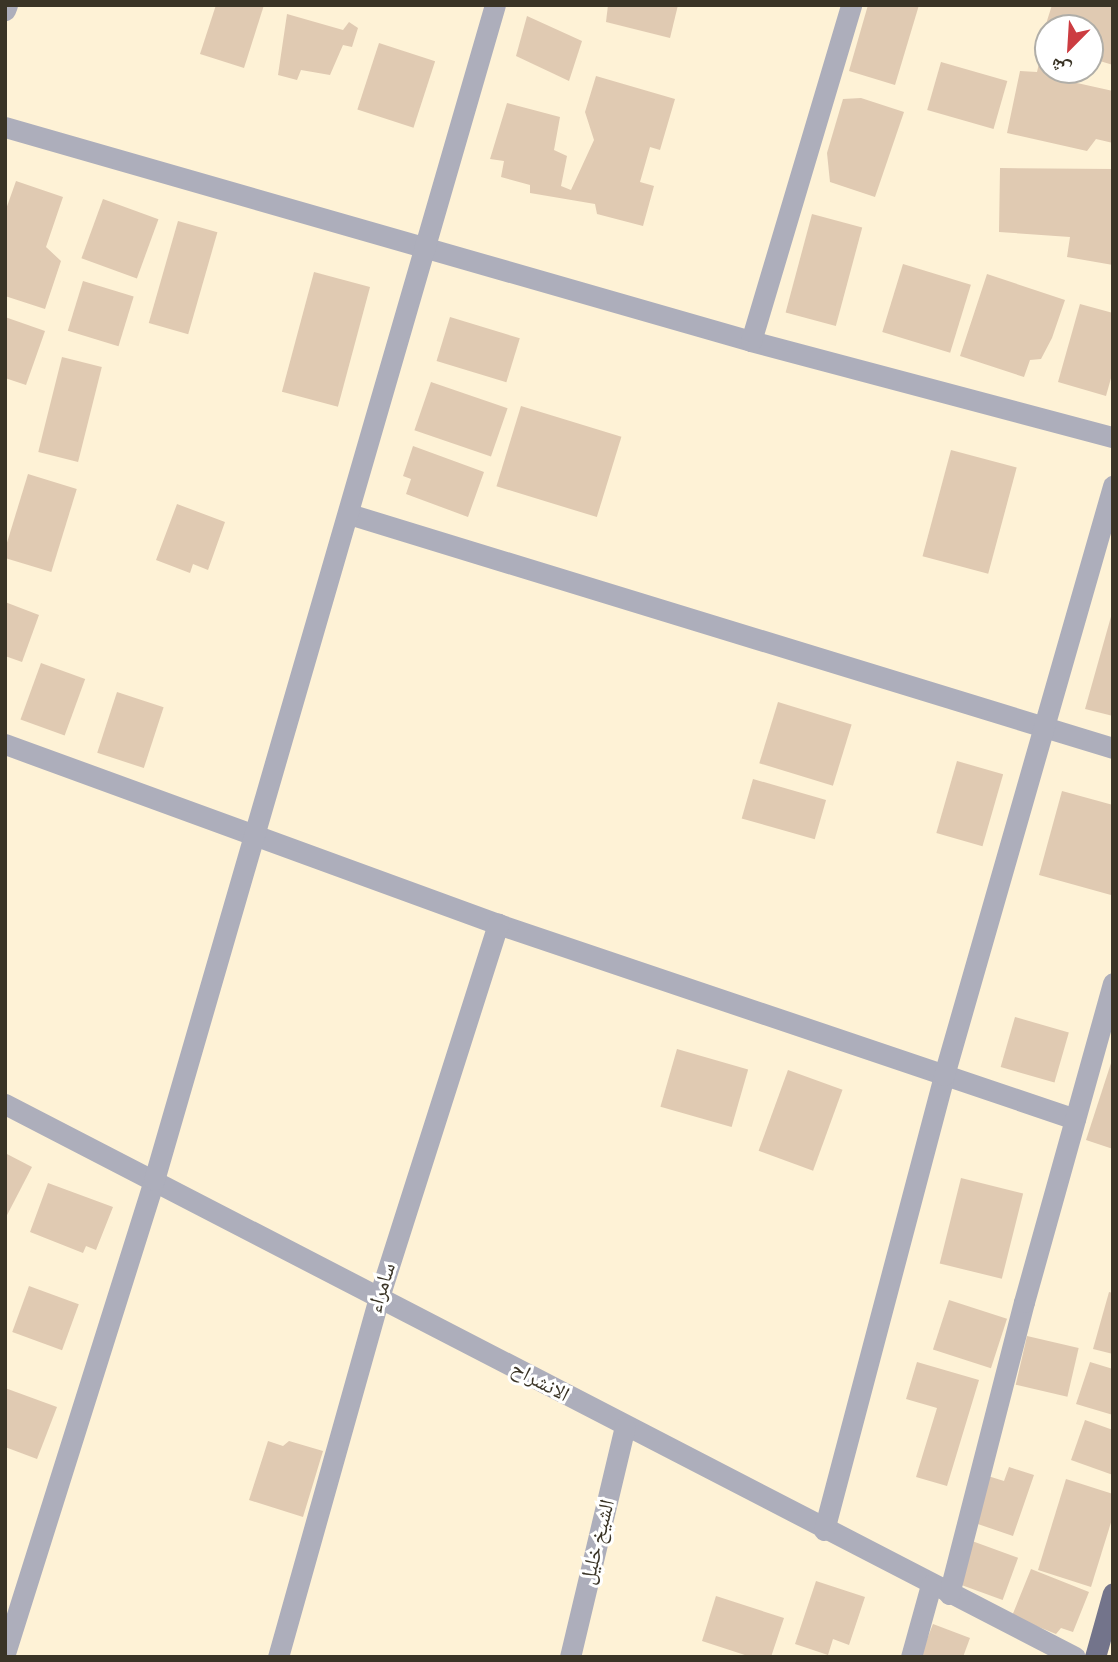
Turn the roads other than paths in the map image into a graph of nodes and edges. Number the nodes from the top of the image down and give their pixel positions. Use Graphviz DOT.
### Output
graph roads {
  1 [pos="7,5"];
  2 [pos="495,5"];
  3 [pos="851,5"];
  4 [pos="5,10"];
  5 [pos="5,127"];
  6 [pos="426,245"];
  7 [pos="751,341"];
  8 [pos="1113,437"];
  9 [pos="1113,486"];
  10 [pos="349,514"];
  11 [pos="1046,729"];
  12 [pos="5,744"];
  13 [pos="1113,748"];
  14 [pos="254,834"];
  15 [pos="498,924"];
  16 [pos="1113,983"];
  17 [pos="944,1075"];
  18 [pos="5,1104"];
  19 [pos="1075,1119"];
  20 [pos="154,1180"];
  21 [pos="379,1297"];
  22 [pos="625,1427"];
  23 [pos="824,1530"];
  24 [pos="940,1589"];
  25 [pos="1113,1593"];
  26 [pos="5,1653"];
  27 [pos="278,1657"];
  28 [pos="570,1657"];
  29 [pos="911,1657"];
  30 [pos="1075,1657"];
  31 [pos="1095,1657"];
  1 -- 4 [label="street"];
  2 -- 6 [label="street"];
  3 -- 7 [label="street"];
  5 -- 6 [label="street"];
  6 -- 7 [label="street"];
  6 -- 10 [label="street"];
  7 -- 8 [label="street"];
  9 -- 11 [label="street"];
  10 -- 11 [label="street"];
  10 -- 14 [label="street"];
  11 -- 13 [label="street"];
  11 -- 17 [label="street"];
  12 -- 14 [label="street"];
  14 -- 15 [label="street"];
  14 -- 20 [label="street"];
  15 -- 17 [label="street"];
  15 -- 21 [label="street, سامراء"];
  16 -- 19 [label="street"];
  17 -- 19 [label="street"];
  17 -- 23 [label="street"];
  18 -- 20 [label="street, الانشراح"];
  19 -- 24 [label="street"];
  20 -- 21 [label="street, الانشراح"];
  20 -- 26 [label="street"];
  21 -- 22 [label="street, الانشراح"];
  21 -- 27 [label="street, سامراء"];
  22 -- 23 [label="street, الانشراح"];
  22 -- 28 [label="street, الشيخ خليل"];
  23 -- 24 [label="street, الانشراح"];
  24 -- 29 [label="street"];
  24 -- 30 [label="street, الانشراح"];
  25 -- 31 [label="main road"];
}
